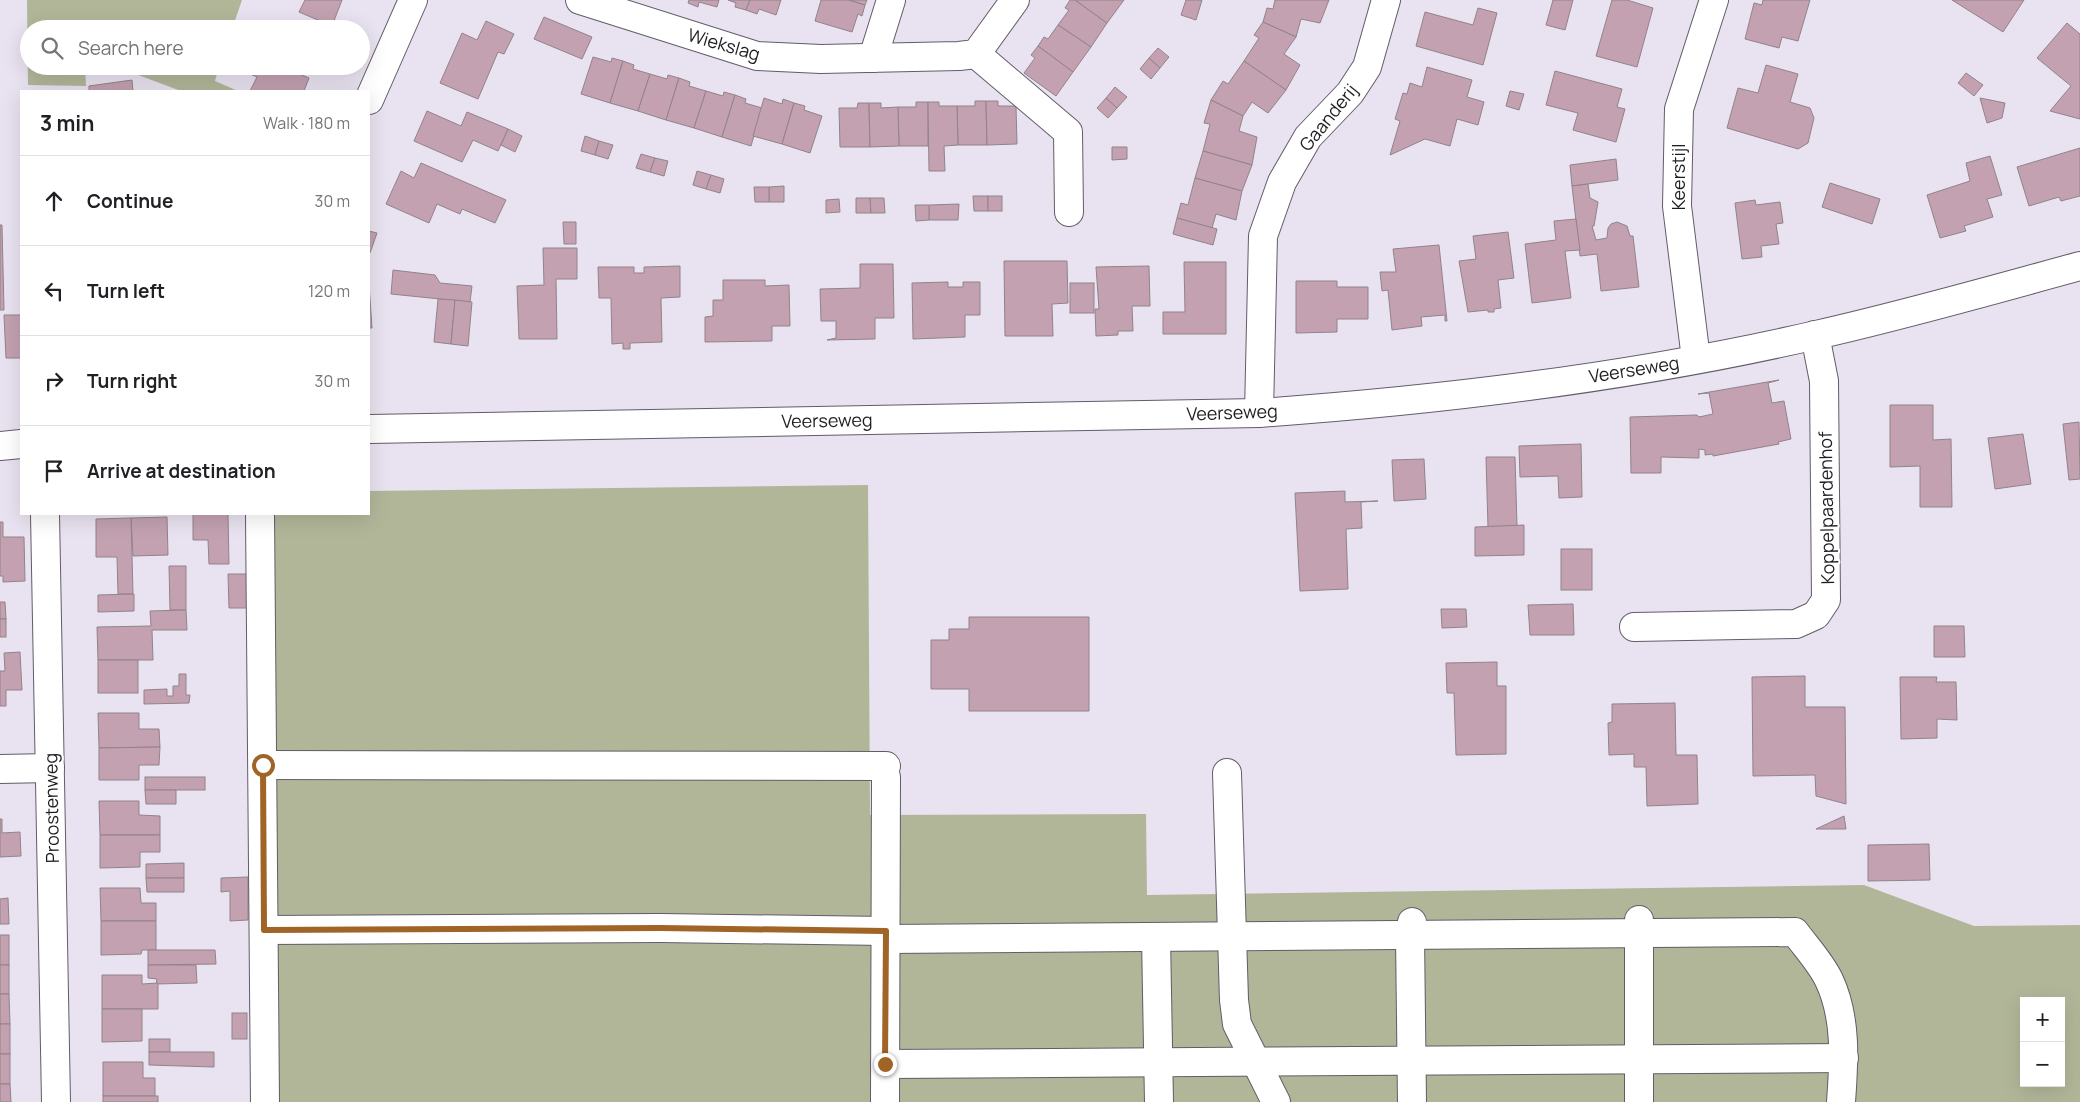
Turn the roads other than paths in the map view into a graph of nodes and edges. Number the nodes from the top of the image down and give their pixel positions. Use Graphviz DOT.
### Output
graph roads {
  1 [pos="413,0"];
  2 [pos="580,0"];
  3 [pos="891,0"];
  4 [pos="1015,0"];
  5 [pos="1386,0"];
  6 [pos="1714,0"];
  7 [pos="976,54"];
  8 [pos="873,58"];
  9 [pos="370,98"];
  10 [pos="1069,212"];
  11 [pos="2080,266"];
  12 [pos="1815,335"];
  13 [pos="1696,359"];
  14 [pos="1259,413"];
  15 [pos="370,430"];
  16 [pos="20,444"];
  17 [pos="0,446"];
  18 [pos="45,515"];
  19 [pos="260,515"];
  20 [pos="1634,627"];
  21 [pos="263,765"];
  22 [pos="50,768"];
  23 [pos="0,769"];
  24 [pos="1227,773"];
  25 [pos="1639,927"];
  26 [pos="1411,929"];
  27 [pos="264,930"];
  28 [pos="886,935"];
  29 [pos="1231,936"];
  30 [pos="1156,937"];
  31 [pos="1844,1058"];
  32 [pos="1638,1059"];
  33 [pos="1412,1061"];
  34 [pos="1257,1062"];
  35 [pos="1158,1063"];
  36 [pos="885,1064"];
  37 [pos="56,1102"];
  38 [pos="266,1102"];
  39 [pos="885,1102"];
  40 [pos="1159,1102"];
  41 [pos="1276,1102"];
  42 [pos="1412,1102"];
  43 [pos="1639,1102"];
  44 [pos="1841,1102"];
  1 -- 9 [label="street"];
  2 -- 8 [label="street, Wiekslag"];
  3 -- 8 [label="street"];
  4 -- 7 [label="street"];
  5 -- 14 [label="street, Gaanderij"];
  6 -- 13 [label="street, Keerstijl"];
  7 -- 8 [label="street, Wiekslag"];
  7 -- 10 [label="street"];
  11 -- 12 [label="street, Veerseweg"];
  12 -- 13 [label="street, Veerseweg"];
  12 -- 20 [label="street, Koppelpaardenhof"];
  13 -- 14 [label="street, Veerseweg"];
  14 -- 15 [label="street, Veerseweg"];
  16 -- 17 [label="street"];
  18 -- 22 [label="street, Proostenweg"];
  19 -- 21 [label="street"];
  21 -- 27 [label="street"];
  21 -- 28 [label="street"];
  22 -- 23 [label="street"];
  22 -- 37 [label="street, Proostenweg"];
  24 -- 29 [label="street"];
  25 -- 26 [label="street"];
  25 -- 31 [label="street"];
  25 -- 32 [label="street"];
  26 -- 29 [label="street"];
  26 -- 33 [label="street"];
  27 -- 28 [label="street"];
  27 -- 38 [label="street"];
  28 -- 30 [label="street"];
  28 -- 36 [label="street"];
  29 -- 30 [label="street"];
  29 -- 34 [label="street"];
  30 -- 35 [label="street"];
  31 -- 32 [label="street"];
  31 -- 44 [label="street"];
  32 -- 33 [label="street"];
  32 -- 43 [label="street"];
  33 -- 34 [label="street"];
  33 -- 42 [label="street"];
  34 -- 35 [label="street"];
  34 -- 41 [label="street"];
  35 -- 36 [label="street"];
  35 -- 40 [label="street"];
  36 -- 39 [label="street"];
}
